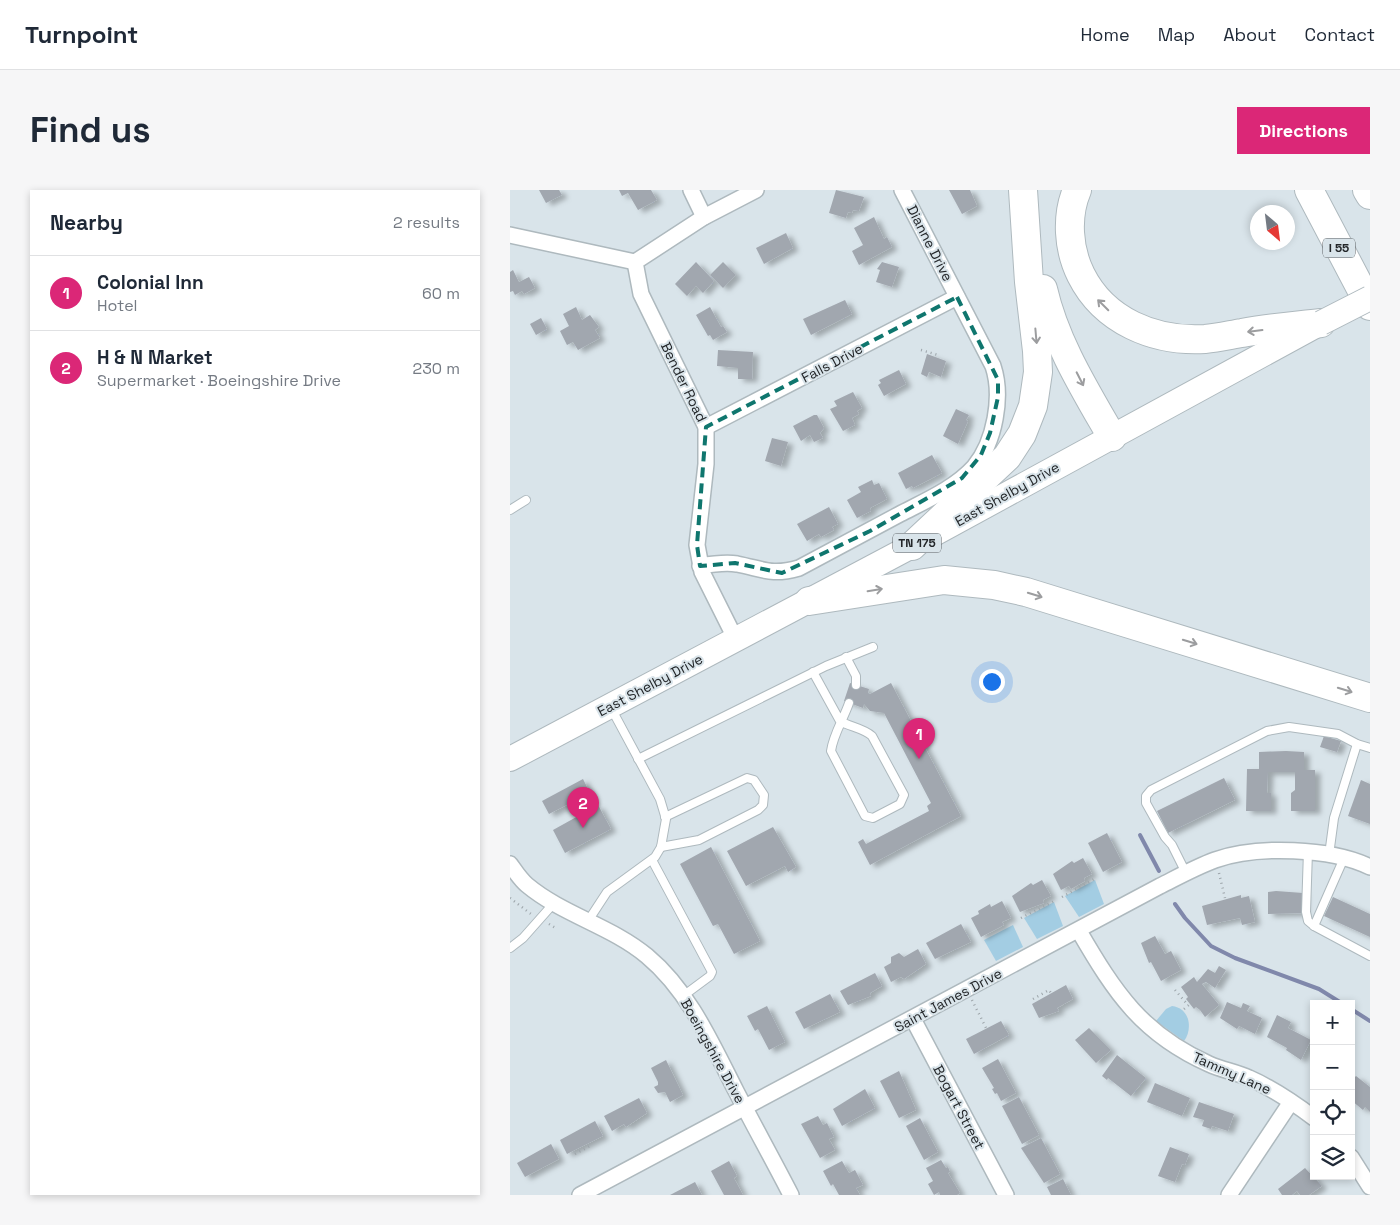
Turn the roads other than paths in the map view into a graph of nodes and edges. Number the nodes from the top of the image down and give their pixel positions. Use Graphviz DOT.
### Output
graph roads {
  1 [pos="691,190"];
  2 [pos="756,190"];
  3 [pos="902,190"];
  4 [pos="1077,190"];
  5 [pos="1292,190"];
  6 [pos="1308,190"];
  7 [pos="1367,190"];
  8 [pos="1023,195"];
  9 [pos="1370,195"];
  10 [pos="704,217"];
  11 [pos="510,236"];
  12 [pos="1341,253"];
  13 [pos="635,262"];
  14 [pos="957,297"];
  15 [pos="1370,298"];
  16 [pos="1370,306"];
  17 [pos="1321,323"];
  18 [pos="706,427"];
  19 [pos="1112,437"];
  20 [pos="526,500"];
  21 [pos="510,510"];
  22 [pos="912,546"];
  23 [pos="700,566"];
  24 [pos="809,601"];
  25 [pos="736,640"];
  26 [pos="873,647"];
  27 [pos="846,657"];
  28 [pos="813,672"];
  29 [pos="856,685"];
  30 [pos="1370,698"];
  31 [pos="849,703"];
  32 [pos="610,706"];
  33 [pos="842,722"];
  34 [pos="1357,744"];
  35 [pos="1370,748"];
  36 [pos="510,759"];
  37 [pos="638,759"];
  38 [pos="665,817"];
  39 [pos="661,847"];
  40 [pos="1308,851"];
  41 [pos="1337,857"];
  42 [pos="652,860"];
  43 [pos="510,864"];
  44 [pos="1370,867"];
  45 [pos="1186,873"];
  46 [pos="554,903"];
  47 [pos="588,921"];
  48 [pos="1314,926"];
  49 [pos="1079,931"];
  50 [pos="510,948"];
  51 [pos="1370,956"];
  52 [pos="683,996"];
  53 [pos="913,1019"];
  54 [pos="1290,1102"];
  55 [pos="745,1108"];
  56 [pos="1310,1115"];
  57 [pos="1355,1163"];
  58 [pos="1370,1187"];
  59 [pos="580,1195"];
  60 [pos="791,1195"];
  61 [pos="1006,1195"];
  62 [pos="1229,1195"];
  1 -- 10 [label="street"];
  2 -- 10 [label="street"];
  3 -- 14 [label="street, Dianne Drive"];
  17 -- 4 [label="highway, one-way"];
  5 -- 12 [label="highway"];
  6 -- 12 [label="highway, I 55"];
  7 -- 9 [label="highway"];
  8 -- 19 [label="highway, one-way"];
  8 -- 22 [label="highway, one-way"];
  10 -- 13 [label="street"];
  11 -- 13 [label="street"];
  12 -- 16 [label="highway, I 55"];
  13 -- 18 [label="street, Bender Road"];
  14 -- 18 [label="street, Falls Drive"];
  14 -- 23 [label="street, Dianne Drive"];
  15 -- 17 [label="main road, East Shelby Drive / TN 175, bridge"];
  17 -- 19 [label="main road, East Shelby Drive / TN 175"];
  18 -- 23 [label="street, Bender Road"];
  19 -- 22 [label="main road, East Shelby Drive / TN 175"];
  20 -- 21 [label="lane"];
  22 -- 24 [label="main road, East Shelby Drive / TN 175"];
  23 -- 25 [label="street, Bender Road"];
  24 -- 25 [label="main road, East Shelby Drive / TN 175"];
  24 -- 30 [label="highway, one-way"];
  25 -- 32 [label="main road, East Shelby Drive / TN 175"];
  26 -- 27 [label="lane"];
  27 -- 28 [label="lane"];
  27 -- 29 [label="lane"];
  28 -- 33 [label="lane"];
  28 -- 37 [label="lane"];
  31 -- 33 [label="lane"];
  32 -- 36 [label="main road, East Shelby Drive / TN 175"];
  32 -- 37 [label="lane"];
  33 -- 33 [label="lane"];
  34 -- 35 [label="lane"];
  34 -- 41 [label="lane"];
  34 -- 45 [label="lane"];
  37 -- 38 [label="lane"];
  38 -- 39 [label="lane"];
  38 -- 39 [label="lane"];
  39 -- 42 [label="lane"];
  40 -- 41 [label="street, Saint James Drive"];
  40 -- 45 [label="street, Saint James Drive"];
  40 -- 48 [label="lane"];
  41 -- 44 [label="street, Saint James Drive"];
  41 -- 48 [label="lane"];
  42 -- 47 [label="lane"];
  42 -- 52 [label="lane"];
  43 -- 46 [label="street, Boeingshire Drive"];
  45 -- 49 [label="street, Saint James Drive"];
  46 -- 47 [label="street, Boeingshire Drive"];
  46 -- 50 [label="lane"];
  47 -- 52 [label="street, Boeingshire Drive"];
  48 -- 51 [label="lane"];
  49 -- 53 [label="street, Saint James Drive"];
  49 -- 54 [label="street, Tammy Lane"];
  52 -- 55 [label="street, Boeingshire Drive"];
  53 -- 55 [label="street, Saint James Drive"];
  53 -- 61 [label="street, Bogart Street"];
  54 -- 56 [label="street, Tammy Lane"];
  54 -- 62 [label="street"];
  55 -- 59 [label="street, Saint James Drive"];
  55 -- 60 [label="street, Boeingshire Drive"];
  57 -- 58 [label="street"];
}
